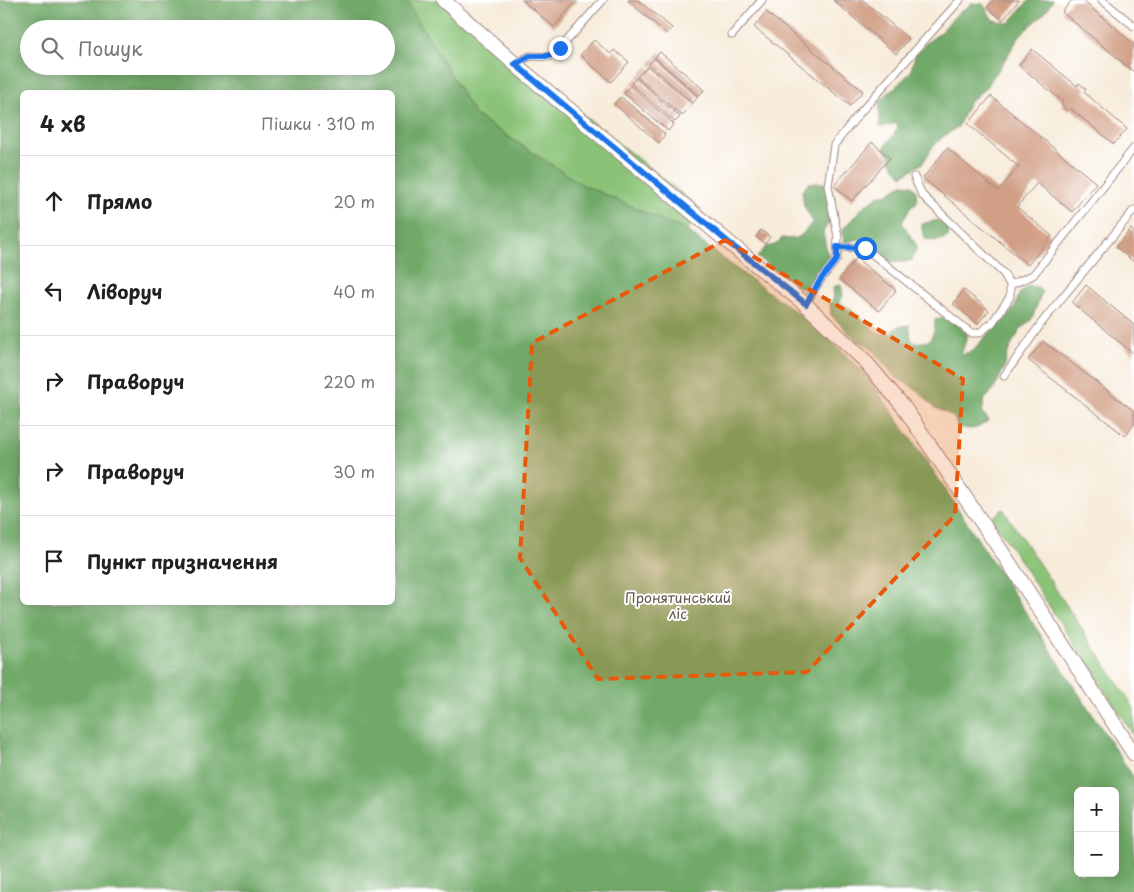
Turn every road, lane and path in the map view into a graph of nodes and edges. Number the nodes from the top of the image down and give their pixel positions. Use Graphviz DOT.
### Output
graph roads {
  1 [pos="443,0"];
  2 [pos="604,0"];
  3 [pos="762,0"];
  4 [pos="960,0"];
  5 [pos="1102,0"];
  6 [pos="1134,26"];
  7 [pos="732,35"];
  8 [pos="515,64"];
  9 [pos="1134,148"];
  10 [pos="914,178"];
  11 [pos="1134,210"];
  12 [pos="837,247"];
  13 [pos="1010,285"];
  14 [pos="806,304"];
  15 [pos="1004,376"];
  16 [pos="1134,754"];
  1 -- 8 [label="street"];
  2 -- 8 [label="lane"];
  3 -- 7 [label="lane"];
  4 -- 12 [label="lane"];
  5 -- 6 [label="lane"];
  8 -- 14 [label="street"];
  9 -- 13 [label="lane"];
  10 -- 13 [label="lane"];
  11 -- 15 [label="lane"];
  12 -- 13 [label="lane"];
  12 -- 14 [label="lane"];
  14 -- 16 [label="street"];
}
